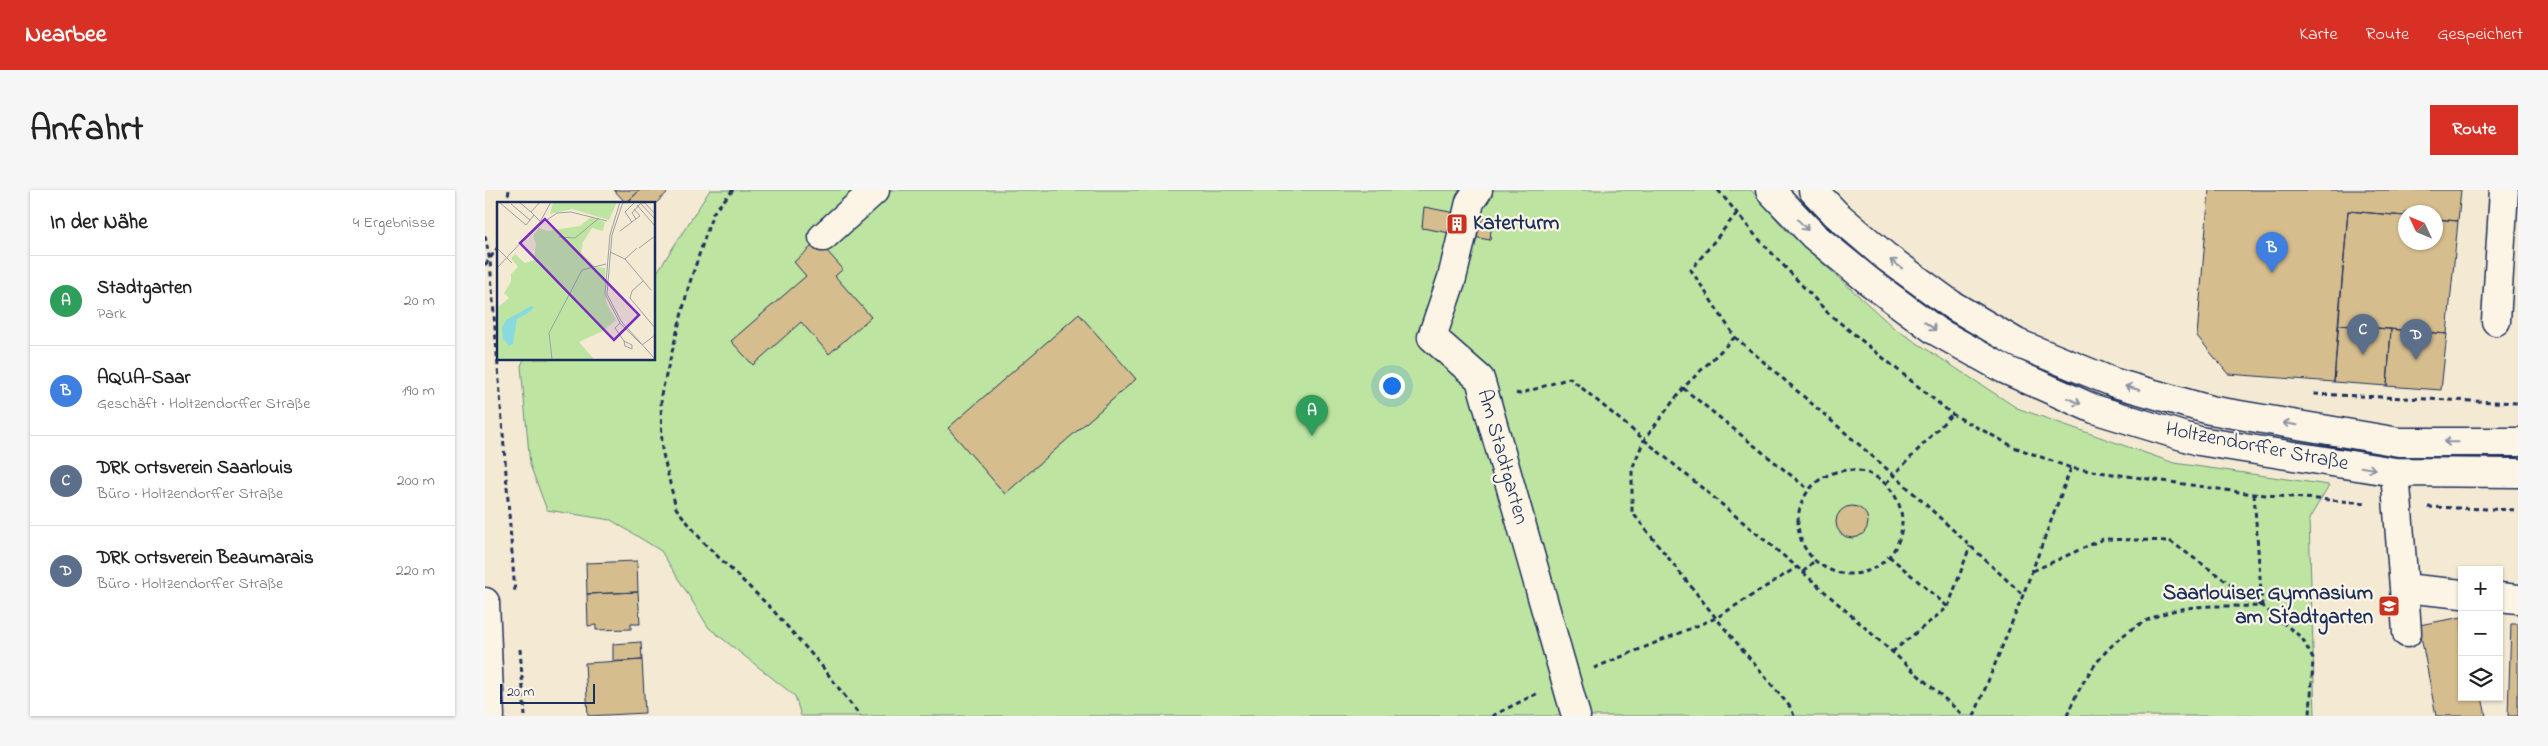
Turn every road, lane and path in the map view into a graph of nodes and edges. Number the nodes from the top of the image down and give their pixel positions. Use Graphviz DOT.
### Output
graph roads {
  1 [pos="733,190"];
  2 [pos="875,190"];
  3 [pos="1478,190"];
  4 [pos="1770,190"];
  5 [pos="1813,190"];
  6 [pos="2504,190"];
  7 [pos="1737,213"];
  8 [pos="485,236"];
  9 [pos="823,237"];
  10 [pos="497,249"];
  11 [pos="490,261"];
  12 [pos="485,265"];
  13 [pos="2496,321"];
  14 [pos="1735,337"];
  15 [pos="497,351"];
  16 [pos="498,360"];
  17 [pos="1480,379"];
  18 [pos="1683,388"];
  19 [pos="2309,394"];
  20 [pos="2518,403"];
  21 [pos="1952,414"];
  22 [pos="1644,440"];
  23 [pos="2518,442"];
  24 [pos="2071,468"];
  25 [pos="2395,472"];
  26 [pos="2518,473"];
  27 [pos="1894,475"];
  28 [pos="1886,483"];
  29 [pos="1808,489"];
  30 [pos="2254,494"];
  31 [pos="1970,546"];
  32 [pos="1889,556"];
  33 [pos="1814,561"];
  34 [pos="1797,567"];
  35 [pos="1803,572"];
  36 [pos="2032,572"];
  37 [pos="2404,588"];
  38 [pos="2458,594"];
  39 [pos="2023,595"];
  40 [pos="516,597"];
  41 [pos="2503,597"];
  42 [pos="2518,599"];
  43 [pos="485,602"];
  44 [pos="2262,606"];
  45 [pos="1948,607"];
  46 [pos="1716,618"];
  47 [pos="2407,633"];
  48 [pos="520,647"];
  49 [pos="1892,652"];
  50 [pos="1565,679"];
  51 [pos="490,716"];
  52 [pos="525,716"];
  53 [pos="860,716"];
  54 [pos="1492,716"];
  55 [pos="1576,716"];
  56 [pos="1794,716"];
  57 [pos="1964,716"];
  58 [pos="1974,716"];
  59 [pos="2067,716"];
  60 [pos="2310,716"];
  1 -- 53 [label="path"];
  2 -- 9 [label="street"];
  3 -- 17 [label="street, Am Stadtgarten"];
  4 -- 25 [label="street, Holtzendorffer Straße, one-way"];
  23 -- 5 [label="street, Holtzendorffer Straße, one-way"];
  6 -- 13 [label="street"];
  7 -- 14 [label="path"];
  8 -- 11 [label="path"];
  10 -- 11 [label="path"];
  11 -- 12 [label="path"];
  11 -- 15 [label="path"];
  14 -- 18 [label="path"];
  14 -- 27 [label="path"];
  16 -- 40 [label="path"];
  17 -- 22 [label="path"];
  17 -- 50 [label="street, Am Stadtgarten"];
  18 -- 22 [label="path"];
  18 -- 29 [label="path"];
  19 -- 20 [label="path"];
  21 -- 27 [label="path"];
  22 -- 34 [label="path"];
  22 -- 46 [label="path"];
  24 -- 36 [label="path"];
  25 -- 26 [label="street, Holtzendorffer Straße"];
  25 -- 37 [label="street"];
  27 -- 28 [label="path"];
  27 -- 31 [label="path"];
  28 -- 29 [label="path"];
  28 -- 32 [label="path"];
  29 -- 33 [label="path"];
  30 -- 44 [label="path"];
  31 -- 39 [label="path"];
  31 -- 45 [label="path"];
  32 -- 33 [label="path"];
  32 -- 45 [label="path"];
  33 -- 35 [label="path"];
  34 -- 35 [label="path"];
  34 -- 46 [label="path"];
  35 -- 49 [label="path"];
  36 -- 39 [label="path"];
  36 -- 44 [label="path"];
  37 -- 38 [label="street"];
  37 -- 47 [label="street"];
  39 -- 58 [label="path"];
  41 -- 42 [label="street"];
  43 -- 51 [label="street"];
  44 -- 59 [label="path"];
  44 -- 60 [label="path"];
  45 -- 49 [label="path"];
  46 -- 50 [label="path"];
  46 -- 56 [label="path"];
  48 -- 52 [label="path"];
  49 -- 57 [label="path"];
  50 -- 54 [label="path"];
  50 -- 55 [label="street, Am Stadtgarten"];
}
